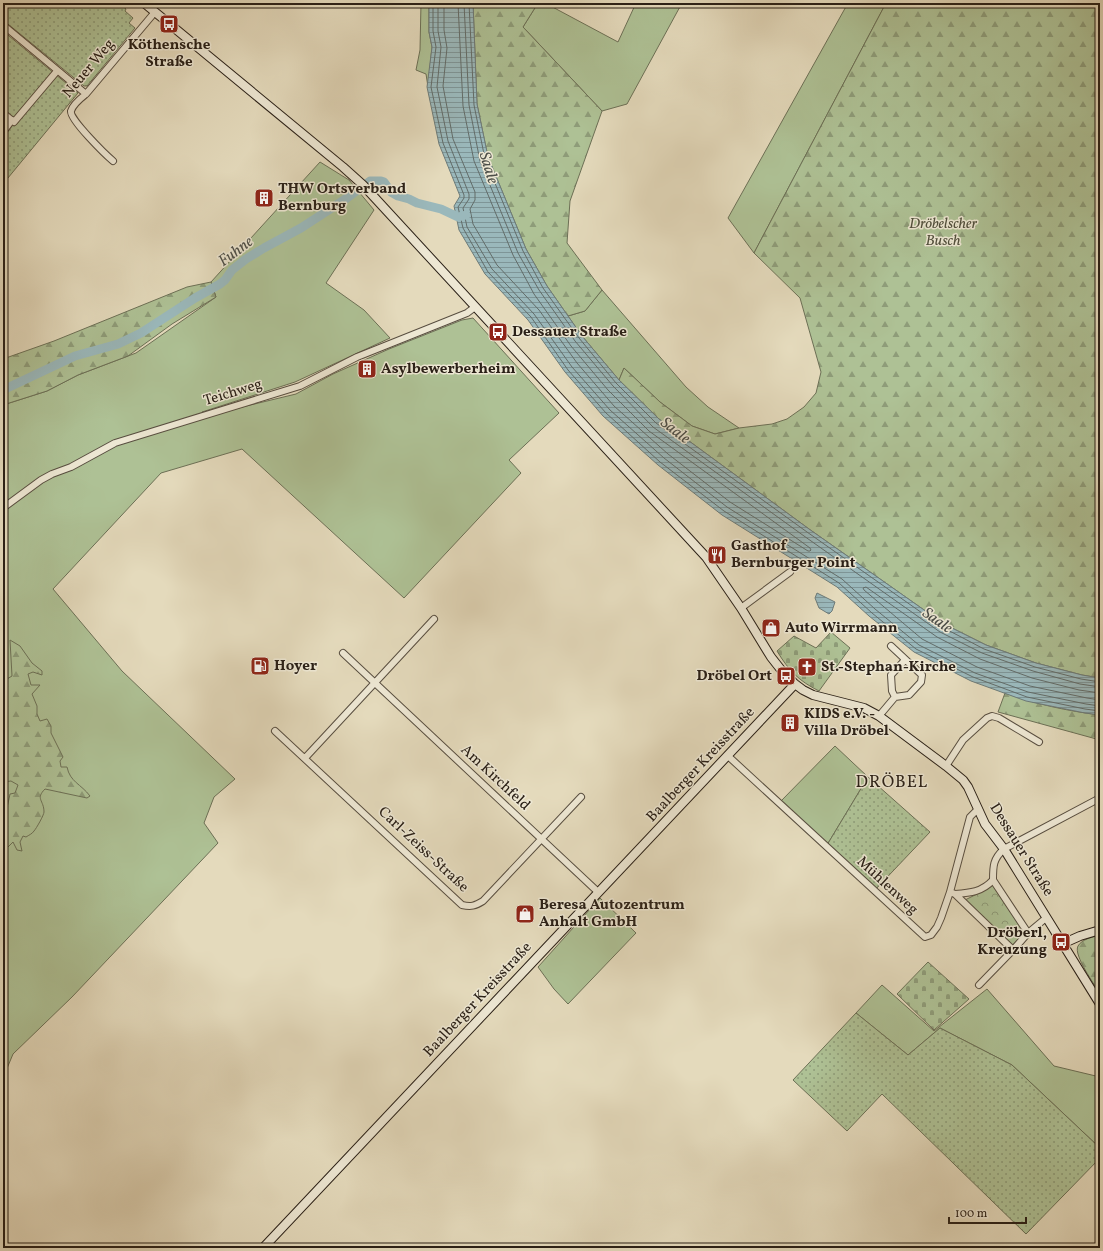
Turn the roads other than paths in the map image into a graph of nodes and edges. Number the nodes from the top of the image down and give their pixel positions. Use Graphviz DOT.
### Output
graph roads {
  1 [pos="144,3"];
  2 [pos="155,12"];
  3 [pos="3,25"];
  4 [pos="58,70"];
  5 [pos="86,94"];
  6 [pos="3,113"];
  7 [pos="12,120"];
  8 [pos="3,132"];
  9 [pos="113,161"];
  10 [pos="475,307"];
  11 [pos="3,508"];
  12 [pos="790,572"];
  13 [pos="741,608"];
  14 [pos="434,619"];
  15 [pos="891,646"];
  16 [pos="343,653"];
  17 [pos="905,660"];
  18 [pos="374,683"];
  19 [pos="795,684"];
  20 [pos="895,698"];
  21 [pos="879,716"];
  22 [pos="275,731"];
  23 [pos="1039,742"];
  24 [pos="728,756"];
  25 [pos="305,758"];
  26 [pos="946,766"];
  27 [pos="581,796"];
  28 [pos="1100,798"];
  29 [pos="978,811"];
  30 [pos="541,839"];
  31 [pos="1004,849"];
  32 [pos="993,880"];
  33 [pos="598,892"];
  34 [pos="952,893"];
  35 [pos="1046,918"];
  36 [pos="1100,930"];
  37 [pos="1028,932"];
  38 [pos="1062,944"];
  39 [pos="1013,950"];
  40 [pos="979,985"];
  41 [pos="1100,1004"];
  42 [pos="263,1248"];
  1 -- 2 [label="main road"];
  2 -- 5 [label="street, Neuer Weg"];
  2 -- 10 [label="main road"];
  3 -- 4 [label="street"];
  4 -- 5 [label="street"];
  4 -- 7 [label="street"];
  5 -- 9 [label="street, Neuer Weg"];
  6 -- 7 [label="street"];
  7 -- 8 [label="street"];
  10 -- 11 [label="street, Teichweg"];
  10 -- 13 [label="main road, Dessauer Straße"];
  12 -- 13 [label="street"];
  13 -- 19 [label="main road, Dessauer Straße"];
  14 -- 18 [label="street"];
  15 -- 17 [label="street"];
  16 -- 18 [label="street, Am Kirchfeld"];
  17 -- 20 [label="street"];
  17 -- 20 [label="street"];
  18 -- 25 [label="street"];
  18 -- 30 [label="street, Am Kirchfeld"];
  19 -- 21 [label="main road, Dessauer Straße"];
  19 -- 24 [label="main road, Baalberger Kreisstraße"];
  20 -- 21 [label="street"];
  21 -- 26 [label="main road, Dessauer Straße"];
  22 -- 25 [label="street, Carl-Zeiss-Straße"];
  23 -- 26 [label="street"];
  24 -- 33 [label="main road, Baalberger Kreisstraße"];
  24 -- 34 [label="street, Mühlenweg"];
  25 -- 30 [label="street, Carl-Zeiss-Straße"];
  26 -- 29 [label="main road, Dessauer Straße"];
  27 -- 30 [label="street, Carl-Zeiss-Straße"];
  28 -- 31 [label="street"];
  29 -- 31 [label="main road, Dessauer Straße"];
  29 -- 34 [label="street, Mühlenweg"];
  30 -- 33 [label="street, Am Kirchfeld"];
  31 -- 32 [label="street"];
  31 -- 35 [label="main road, Dessauer Straße"];
  32 -- 34 [label="street"];
  32 -- 37 [label="street"];
  33 -- 42 [label="main road, Baalberger Kreisstraße"];
  34 -- 39 [label="street"];
  35 -- 37 [label="street"];
  35 -- 38 [label="main road, Dessauer Straße"];
  36 -- 38 [label="main road"];
  37 -- 39 [label="street"];
  38 -- 41 [label="main road, Dessauer Straße"];
  39 -- 40 [label="street"];
}
